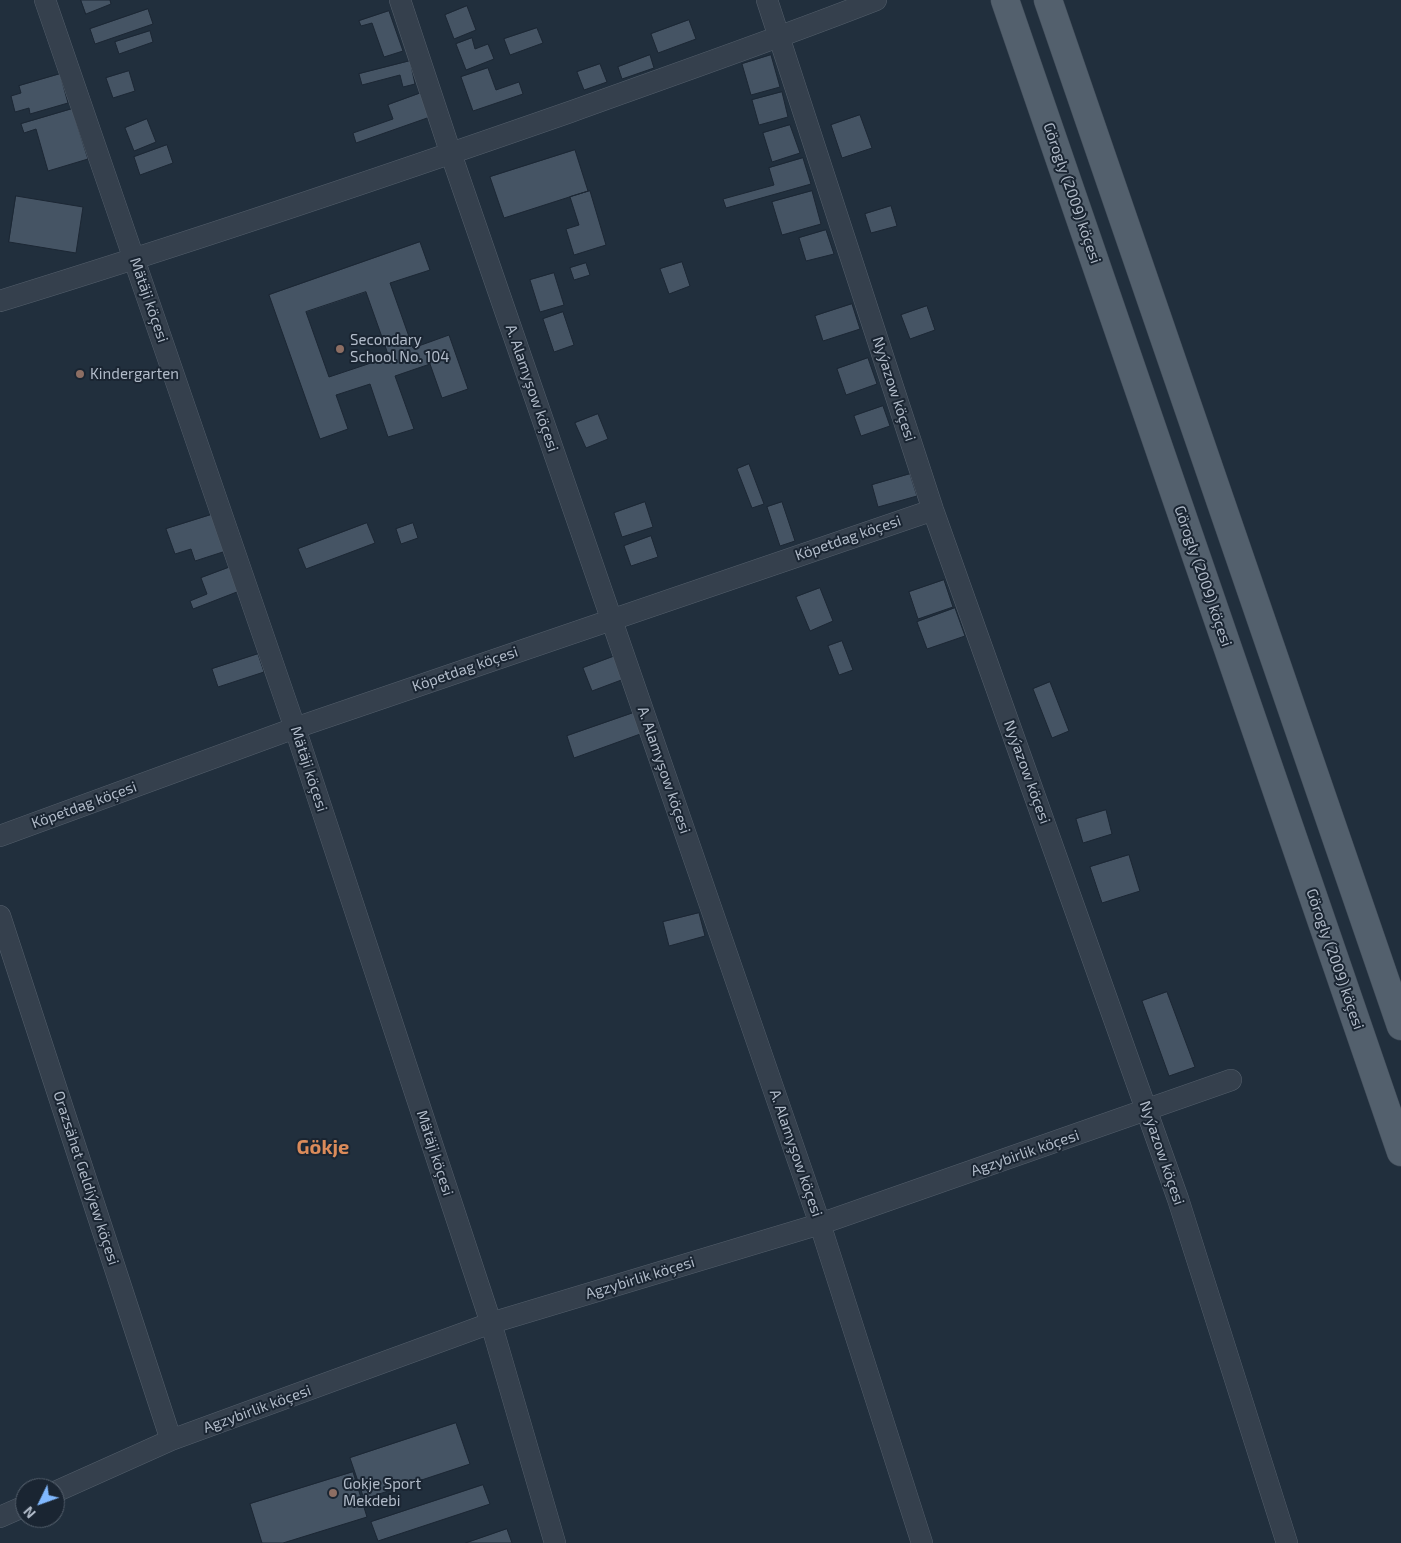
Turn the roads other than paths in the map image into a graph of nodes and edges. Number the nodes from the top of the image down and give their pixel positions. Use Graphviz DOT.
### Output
graph roads {
  1 [pos="45,0"];
  2 [pos="400,0"];
  3 [pos="768,0"];
  4 [pos="876,0"];
  5 [pos="1006,0"];
  6 [pos="1048,0"];
  7 [pos="780,37"];
  8 [pos="451,154"];
  9 [pos="134,259"];
  10 [pos="0,301"];
  11 [pos="933,510"];
  12 [pos="612,619"];
  13 [pos="296,728"];
  14 [pos="0,836"];
  15 [pos="0,916"];
  16 [pos="1401,1026"];
  17 [pos="1231,1080"];
  18 [pos="1148,1110"];
  19 [pos="1401,1152"];
  20 [pos="820,1224"];
  21 [pos="491,1323"];
  22 [pos="171,1440"];
  23 [pos="65,1488"];
  24 [pos="15,1510"];
  25 [pos="0,1517"];
  26 [pos="555,1543"];
  27 [pos="922,1543"];
  28 [pos="1287,1543"];
  1 -- 9 [label="street, Mätäji köçesi"];
  2 -- 8 [label="street, A. Alamyşow köçesi"];
  3 -- 7 [label="street, Nyýazow köçesi"];
  4 -- 7 [label="street"];
  5 -- 19 [label="main road, Görogly (2009) köçesi"];
  6 -- 16 [label="main road"];
  7 -- 8 [label="street"];
  7 -- 11 [label="street, Nyýazow köçesi"];
  8 -- 9 [label="street"];
  8 -- 12 [label="street, A. Alamyşow köçesi"];
  9 -- 10 [label="street"];
  9 -- 13 [label="street, Mätäji köçesi"];
  11 -- 12 [label="street, Köpetdag köçesi"];
  11 -- 18 [label="street, Nyýazow köçesi"];
  12 -- 13 [label="street, Köpetdag köçesi"];
  12 -- 20 [label="street, A. Alamyşow köçesi"];
  13 -- 14 [label="street, Köpetdag köçesi"];
  13 -- 21 [label="street, Mätäji köçesi"];
  15 -- 22 [label="street, Orazsähet Geldiýew köçesi"];
  17 -- 18 [label="street, Agzybirlik köçesi"];
  18 -- 20 [label="street, Agzybirlik köçesi"];
  18 -- 28 [label="street, Nyýazow köçesi"];
  20 -- 21 [label="street, Agzybirlik köçesi"];
  20 -- 27 [label="street, A. Alamyşow köçesi"];
  21 -- 22 [label="street, Agzybirlik köçesi"];
  21 -- 26 [label="street, Mätäji köçesi"];
  22 -- 23 [label="street, Agzybirlik köçesi"];
  24 -- 25 [label="street"];
}
